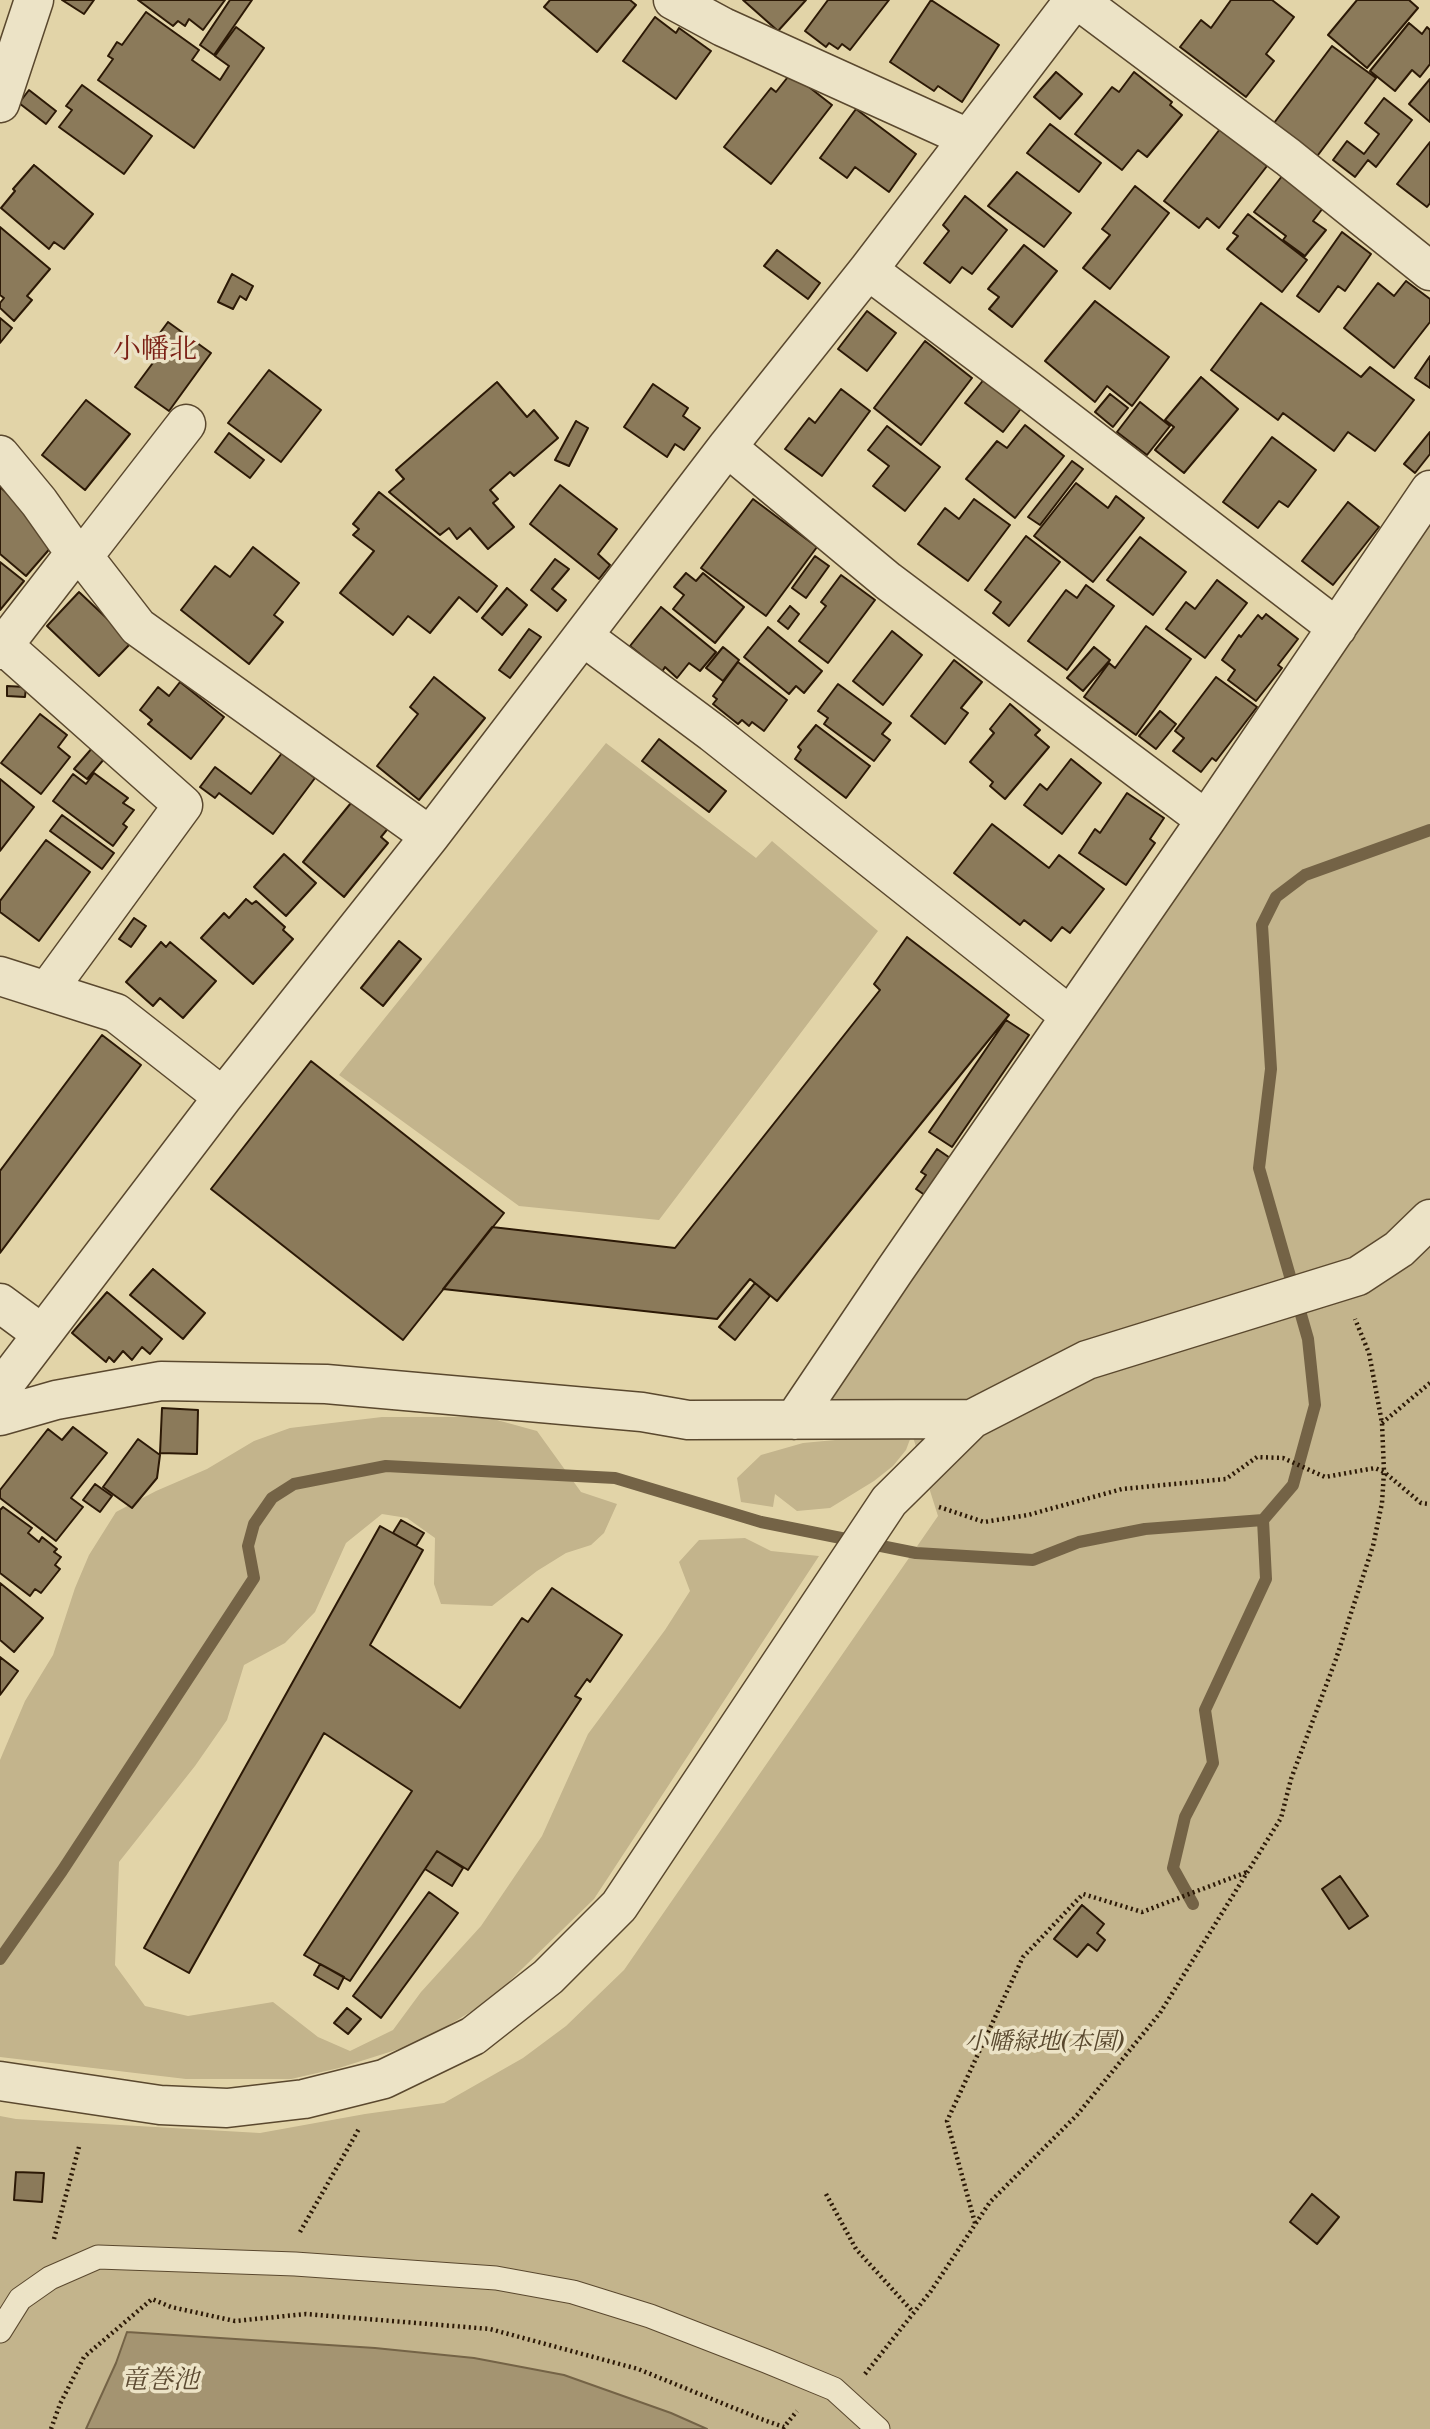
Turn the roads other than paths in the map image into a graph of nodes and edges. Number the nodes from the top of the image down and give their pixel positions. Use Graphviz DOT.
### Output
graph roads {
  1 [pos="34,0"];
  2 [pos="673,0"];
  3 [pos="1076,0"];
  4 [pos="0,103"];
  5 [pos="968,138"];
  6 [pos="868,270"];
  7 [pos="1430,271"];
  8 [pos="186,424"];
  9 [pos="727,447"];
  10 [pos="0,455"];
  11 [pos="1430,490"];
  12 [pos="78,556"];
  13 [pos="1337,628"];
  14 [pos="584,637"];
  15 [pos="2,648"];
  16 [pos="1206,820"];
  17 [pos="430,836"];
  18 [pos="0,976"];
  19 [pos="47,990"];
  20 [pos="1070,1016"];
  21 [pos="223,1097"];
  22 [pos="1430,1219"];
  23 [pos="0,1303"];
  24 [pos="42,1334"];
  25 [pos="0,1390"];
  26 [pos="0,1416"];
  27 [pos="972,1419"];
  28 [pos="794,1420"];
  29 [pos="0,2081"];
  30 [pos="0,2331"];
  31 [pos="878,2429"];
  1 -- 4 [label="street"];
  2 -- 5 [label="street"];
  3 -- 5 [label="street"];
  3 -- 7 [label="street"];
  5 -- 6 [label="street"];
  6 -- 9 [label="street"];
  6 -- 13 [label="street"];
  8 -- 12 [label="street"];
  9 -- 14 [label="street"];
  9 -- 16 [label="street"];
  10 -- 12 [label="street"];
  11 -- 13 [label="street"];
  12 -- 15 [label="street"];
  12 -- 17 [label="street"];
  13 -- 16 [label="street"];
  14 -- 17 [label="street"];
  14 -- 20 [label="street"];
  15 -- 19 [label="street"];
  16 -- 20 [label="street"];
  17 -- 21 [label="street"];
  18 -- 19 [label="street"];
  19 -- 21 [label="street"];
  20 -- 28 [label="street"];
  21 -- 24 [label="street"];
  22 -- 27 [label="street"];
  23 -- 24 [label="street"];
  24 -- 25 [label="street"];
  26 -- 28 [label="street"];
  27 -- 28 [label="street"];
  27 -- 29 [label="street"];
  30 -- 31 [label="lane"];
}
